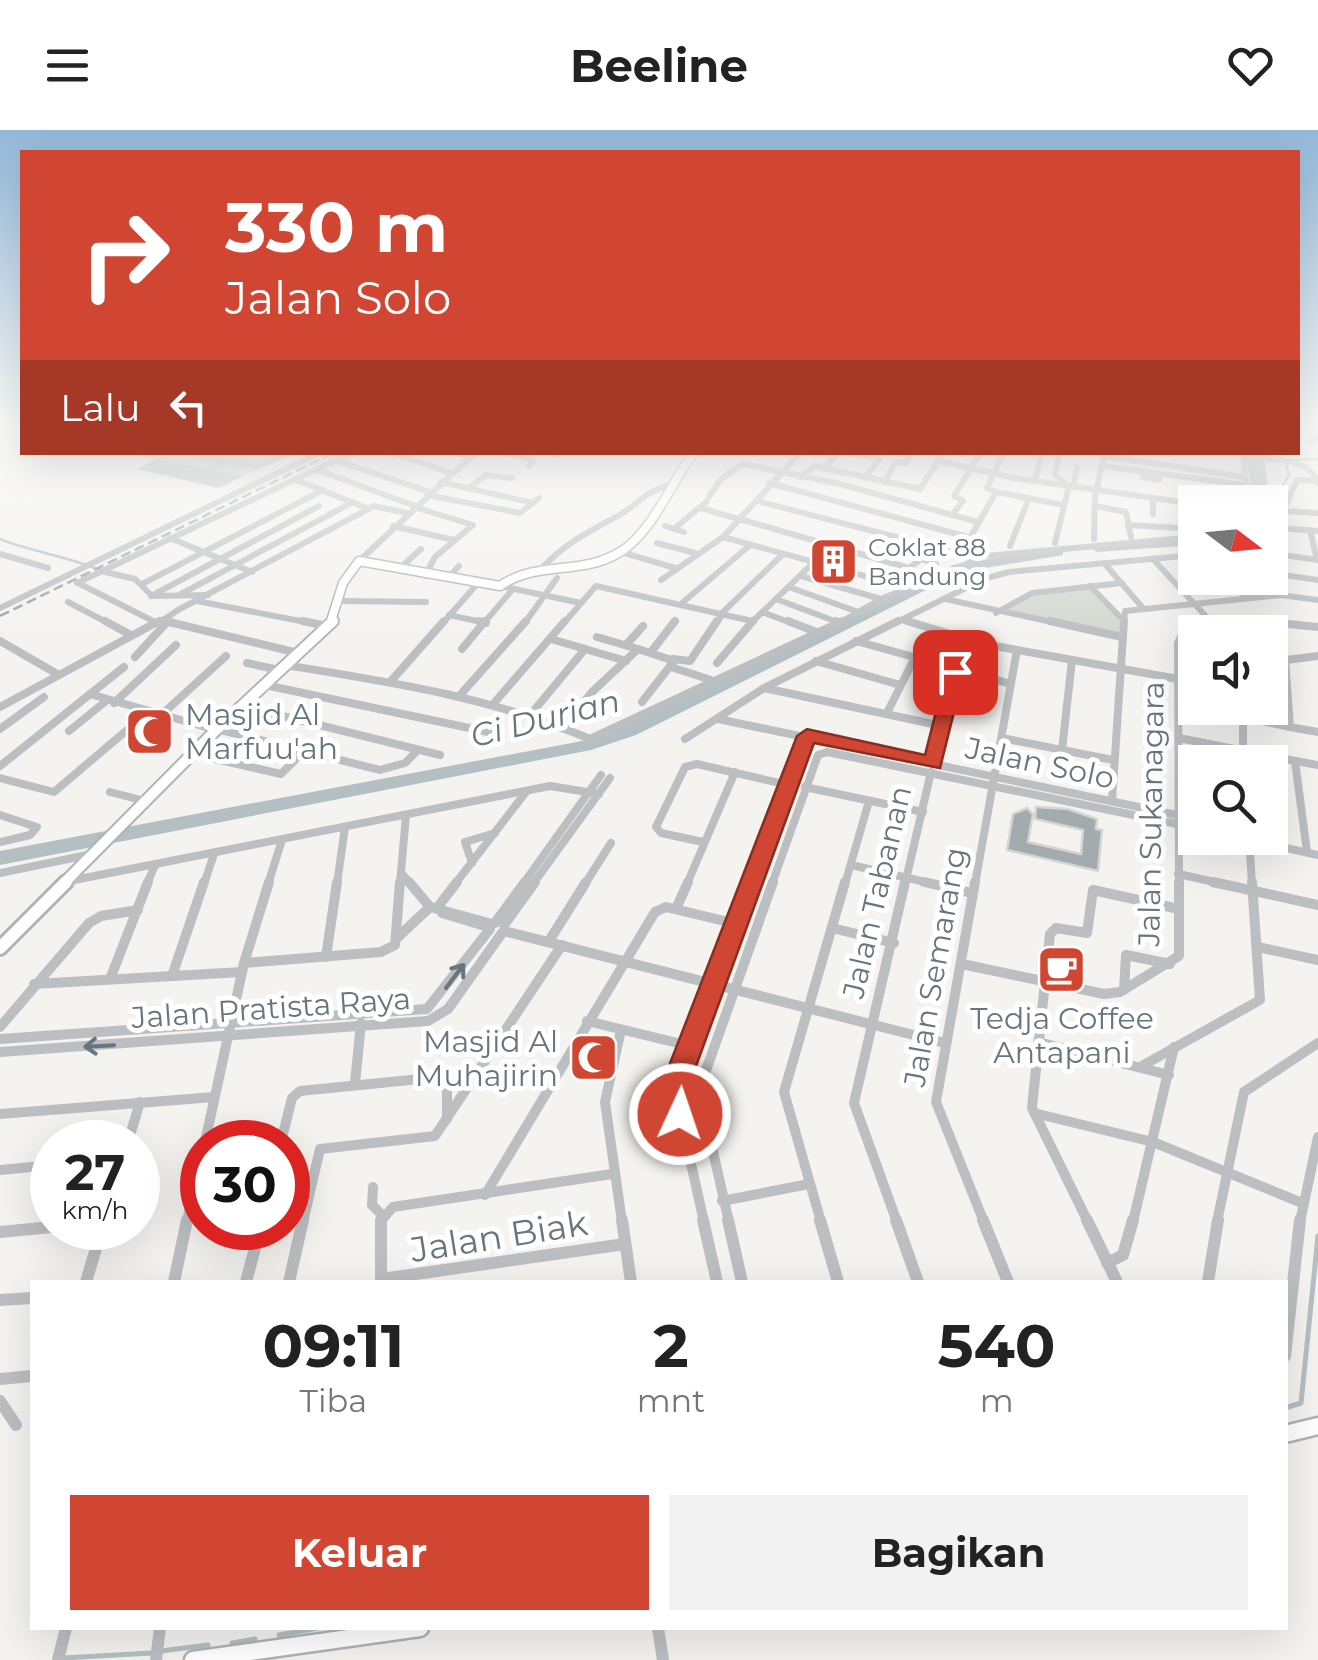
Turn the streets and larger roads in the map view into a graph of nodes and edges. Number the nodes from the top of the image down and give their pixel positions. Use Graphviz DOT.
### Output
graph roads {
  1 [pos="236,493"];
  2 [pos="265,493"];
  3 [pos="316,493"];
  4 [pos="331,493"];
  5 [pos="381,493"];
  6 [pos="479,493"];
  7 [pos="495,493"];
  8 [pos="643,493"];
  9 [pos="667,493"];
  10 [pos="711,493"];
  11 [pos="765,493"];
  12 [pos="871,493"];
  13 [pos="958,493"];
  14 [pos="981,493"];
  15 [pos="995,493"];
  16 [pos="1004,493"];
  17 [pos="1069,493"];
  18 [pos="1096,493"];
  19 [pos="1119,493"];
  20 [pos="1158,493"];
  21 [pos="428,494"];
  22 [pos="810,494"];
  23 [pos="978,496"];
  24 [pos="955,498"];
  25 [pos="1029,498"];
  26 [pos="1157,499"];
  27 [pos="353,502"];
  28 [pos="761,502"];
  29 [pos="1178,502"];
  30 [pos="705,503"];
  31 [pos="468,504"];
  32 [pos="1064,505"];
  33 [pos="319,506"];
  34 [pos="414,506"];
  35 [pos="1095,506"];
  36 [pos="369,509"];
  37 [pos="794,511"];
  38 [pos="1288,511"];
  39 [pos="303,513"];
  40 [pos="407,513"];
  41 [pos="1154,514"];
  42 [pos="1318,514"];
  43 [pos="952,515"];
  44 [pos="320,520"];
  45 [pos="743,520"];
  46 [pos="978,522"];
  47 [pos="1128,525"];
  48 [pos="336,526"];
  49 [pos="393,526"];
  50 [pos="665,526"];
  51 [pos="1288,527"];
  52 [pos="1178,528"];
  53 [pos="674,529"];
  54 [pos="1314,531"];
  55 [pos="265,532"];
  56 [pos="684,532"];
  57 [pos="1131,536"];
  58 [pos="723,537"];
  59 [pos="968,537"];
  60 [pos="170,538"];
  61 [pos="1178,538"];
  62 [pos="283,539"];
  63 [pos="1094,539"];
  64 [pos="454,540"];
  65 [pos="1056,542"];
  66 [pos="657,543"];
  67 [pos="299,546"];
  68 [pos="749,546"];
  69 [pos="1010,546"];
  70 [pos="421,550"];
  71 [pos="202,551"];
  72 [pos="621,552"];
  73 [pos="695,553"];
  74 [pos="0,554"];
  75 [pos="961,554"];
  76 [pos="781,556"];
  77 [pos="1288,556"];
  78 [pos="1178,557"];
  79 [pos="218,558"];
  80 [pos="1153,559"];
  81 [pos="1318,560"];
  82 [pos="359,561"];
  83 [pos="973,561"];
  84 [pos="234,564"];
  85 [pos="936,564"];
  86 [pos="1104,564"];
  87 [pos="812,565"];
  88 [pos="87,566"];
  89 [pos="458,566"];
  90 [pos="48,568"];
  91 [pos="542,568"];
  92 [pos="676,568"];
  93 [pos="908,568"];
  94 [pos="398,569"];
  95 [pos="102,571"];
  96 [pos="252,572"];
  97 [pos="424,576"];
  98 [pos="800,576"];
  99 [pos="1288,576"];
  100 [pos="448,578"];
  101 [pos="557,578"];
  102 [pos="607,578"];
  103 [pos="661,580"];
  104 [pos="1318,580"];
  105 [pos="478,583"];
  106 [pos="1122,583"];
  107 [pos="142,584"];
  108 [pos="500,586"];
  109 [pos="602,586"];
  110 [pos="1090,586"];
  111 [pos="789,587"];
  112 [pos="908,588"];
  113 [pos="513,589"];
  114 [pos="342,591"];
  115 [pos="181,594"];
  116 [pos="545,594"];
  117 [pos="208,595"];
  118 [pos="1244,595"];
  119 [pos="151,596"];
  120 [pos="1247,598"];
  121 [pos="776,599"];
  122 [pos="881,599"];
  123 [pos="945,599"];
  124 [pos="1318,600"];
  125 [pos="197,601"];
  126 [pos="68,602"];
  127 [pos="426,602"];
  128 [pos="1193,602"];
  129 [pos="581,603"];
  130 [pos="682,603"];
  131 [pos="1142,607"];
  132 [pos="0,608"];
  133 [pos="723,612"];
  134 [pos="762,612"];
  135 [pos="861,613"];
  136 [pos="996,613"];
  137 [pos="449,615"];
  138 [pos="1205,615"];
  139 [pos="902,620"];
  140 [pos="167,621"];
  141 [pos="675,621"];
  142 [pos="752,621"];
  143 [pos="1124,621"];
  144 [pos="152,622"];
  145 [pos="486,622"];
  146 [pos="840,623"];
  147 [pos="1288,624"];
  148 [pos="327,626"];
  149 [pos="643,626"];
  150 [pos="1318,627"];
  151 [pos="819,633"];
  152 [pos="131,636"];
  153 [pos="597,637"];
  154 [pos="1122,637"];
  155 [pos="551,639"];
  156 [pos="856,641"];
  157 [pos="0,642"];
  158 [pos="176,646"];
  159 [pos="626,646"];
  160 [pos="585,649"];
  161 [pos="638,649"];
  162 [pos="462,650"];
  163 [pos="1017,650"];
  164 [pos="298,652"];
  165 [pos="651,652"];
  166 [pos="226,656"];
  167 [pos="1318,656"];
  168 [pos="135,657"];
  169 [pos="914,659"];
  170 [pos="1288,659"];
  171 [pos="1072,660"];
  172 [pos="626,661"];
  173 [pos="816,661"];
  174 [pos="717,663"];
  175 [pos="112,664"];
  176 [pos="247,664"];
  177 [pos="672,664"];
  178 [pos="807,666"];
  179 [pos="282,668"];
  180 [pos="1120,668"];
  181 [pos="955,672"];
  182 [pos="850,673"];
  183 [pos="59,676"];
  184 [pos="1178,678"];
  185 [pos="392,680"];
  186 [pos="711,680"];
  187 [pos="900,684"];
  188 [pos="1011,684"];
  189 [pos="265,685"];
  190 [pos="764,688"];
  191 [pos="90,694"];
  192 [pos="461,694"];
  193 [pos="44,696"];
  194 [pos="1288,699"];
  195 [pos="110,702"];
  196 [pos="642,702"];
  197 [pos="494,703"];
  198 [pos="0,706"];
  199 [pos="242,706"];
  200 [pos="147,713"];
  201 [pos="887,713"];
  202 [pos="530,714"];
  203 [pos="160,716"];
  204 [pos="714,721"];
  205 [pos="1178,725"];
  206 [pos="1287,725"];
  207 [pos="942,726"];
  208 [pos="1290,726"];
  209 [pos="564,728"];
  210 [pos="0,729"];
  211 [pos="216,729"];
  212 [pos="69,731"];
  213 [pos="1318,732"];
  214 [pos="493,734"];
  215 [pos="686,738"];
  216 [pos="806,738"];
  217 [pos="1002,738"];
  218 [pos="1178,738"];
  219 [pos="1215,745"];
  220 [pos="305,750"];
  221 [pos="418,750"];
  222 [pos="1062,750"];
  223 [pos="193,754"];
  224 [pos="440,755"];
  225 [pos="1113,760"];
  226 [pos="1288,760"];
  227 [pos="1295,761"];
  228 [pos="689,764"];
  229 [pos="0,766"];
  230 [pos="1318,766"];
  231 [pos="932,768"];
  232 [pos="734,772"];
  233 [pos="606,777"];
  234 [pos="0,778"];
  235 [pos="995,782"];
  236 [pos="788,785"];
  237 [pos="805,787"];
  238 [pos="110,792"];
  239 [pos="526,792"];
  240 [pos="594,793"];
  241 [pos="145,801"];
  242 [pos="868,801"];
  243 [pos="1112,802"];
  244 [pos="922,812"];
  245 [pos="0,815"];
  246 [pos="406,815"];
  247 [pos="1177,820"];
  248 [pos="345,827"];
  249 [pos="495,833"];
  250 [pos="282,840"];
  251 [pos="0,842"];
  252 [pos="703,842"];
  253 [pos="610,843"];
  254 [pos="1288,848"];
  255 [pos="1307,852"];
  256 [pos="92,854"];
  257 [pos="214,854"];
  258 [pos="1250,855"];
  259 [pos="1318,855"];
  260 [pos="472,863"];
  261 [pos="155,865"];
  262 [pos="851,866"];
  263 [pos="0,873"];
  264 [pos="402,874"];
  265 [pos="1178,874"];
  266 [pos="907,878"];
  267 [pos="64,882"];
  268 [pos="1252,889"];
  269 [pos="972,893"];
  270 [pos="1318,905"];
  271 [pos="433,907"];
  272 [pos="676,909"];
  273 [pos="1179,909"];
  274 [pos="138,910"];
  275 [pos="737,924"];
  276 [pos="497,927"];
  277 [pos="832,928"];
  278 [pos="398,937"];
  279 [pos="549,941"];
  280 [pos="894,943"];
  281 [pos="562,944"];
  282 [pos="1258,947"];
  283 [pos="0,948"];
  284 [pos="326,957"];
  285 [pos="626,960"];
  286 [pos="1317,960"];
  287 [pos="962,964"];
  288 [pos="1170,964"];
  289 [pos="243,967"];
  290 [pos="1318,968"];
  291 [pos="172,976"];
  292 [pos="110,979"];
  293 [pos="1045,983"];
  294 [pos="34,984"];
  295 [pos="724,986"];
  296 [pos="1124,990"];
  297 [pos="806,1007"];
  298 [pos="587,1021"];
  299 [pos="361,1022"];
  300 [pos="234,1024"];
  301 [pos="871,1024"];
  302 [pos="0,1027"];
  303 [pos="620,1030"];
  304 [pos="230,1038"];
  305 [pos="0,1039"];
  306 [pos="1038,1042"];
  307 [pos="945,1043"];
  308 [pos="1318,1043"];
  309 [pos="690,1046"];
  310 [pos="1174,1047"];
  311 [pos="0,1052"];
  312 [pos="1140,1066"];
  313 [pos="480,1073"];
  314 [pos="1169,1075"];
  315 [pos="447,1077"];
  316 [pos="355,1084"];
  317 [pos="214,1096"];
  318 [pos="140,1102"];
  319 [pos="1034,1112"];
  320 [pos="0,1114"];
  321 [pos="135,1120"];
  322 [pos="209,1120"];
  323 [pos="286,1120"];
  324 [pos="447,1122"];
  325 [pos="1318,1137"];
  326 [pos="1153,1142"];
  327 [pos="30,1167"];
  328 [pos="0,1170"];
  329 [pos="612,1174"];
  330 [pos="1225,1174"];
  331 [pos="310,1181"];
  332 [pos="809,1184"];
  333 [pos="372,1186"];
  334 [pos="485,1195"];
  335 [pos="722,1201"];
  336 [pos="1302,1203"];
  337 [pos="382,1216"];
  338 [pos="30,1229"];
  339 [pos="0,1232"];
  340 [pos="625,1244"];
  341 [pos="95,1250"];
  342 [pos="182,1250"];
  343 [pos="254,1250"];
  344 [pos="296,1250"];
  345 [pos="1107,1263"];
  346 [pos="482,1268"];
  347 [pos="87,1280"];
  348 [pos="175,1280"];
  349 [pos="247,1280"];
  350 [pos="289,1280"];
  351 [pos="379,1280"];
  352 [pos="387,1280"];
  353 [pos="482,1280"];
  354 [pos="631,1280"];
  355 [pos="718,1280"];
  356 [pos="742,1280"];
  357 [pos="837,1280"];
  358 [pos="917,1280"];
  359 [pos="1007,1280"];
  360 [pos="1116,1280"];
  361 [pos="1208,1280"];
  362 [pos="30,1298"];
  363 [pos="0,1300"];
  364 [pos="1288,1329"];
  365 [pos="30,1376"];
  366 [pos="0,1379"];
  367 [pos="0,1401"];
  368 [pos="16,1425"];
  369 [pos="1318,1426"];
  370 [pos="1288,1433"];
  371 [pos="387,1630"];
  372 [pos="658,1630"];
  373 [pos="65,1632"];
  374 [pos="58,1660"];
  375 [pos="193,1660"];
  376 [pos="664,1660"];
  1 -- 88 [label="street"];
  2 -- 60 [label="street"];
  3 -- 71 [label="street"];
  4 -- 27 [label="street"];
  5 -- 34 [label="street"];
  6 -- 31 [label="street"];
  7 -- 31 [label="street"];
  8 -- 91 [label="street"];
  9 -- 72 [label="street"];
  10 -- 30 [label="street"];
  11 -- 28 [label="street"];
  12 -- 43 [label="street"];
  13 -- 24 [label="street"];
  14 -- 23 [label="street"];
  15 -- 46 [label="street"];
  16 -- 25 [label="street"];
  17 -- 32 [label="street"];
  18 -- 35 [label="street"];
  19 -- 26 [label="street"];
  20 -- 26 [label="street"];
  21 -- 31 [label="street"];
  21 -- 34 [label="street"];
  22 -- 37 [label="street"];
  22 -- 59 [label="street"];
  24 -- 43 [label="street"];
  25 -- 32 [label="street"];
  25 -- 69 [label="street"];
  26 -- 29 [label="street"];
  26 -- 41 [label="street"];
  27 -- 36 [label="street"];
  27 -- 44 [label="street"];
  28 -- 37 [label="street"];
  28 -- 45 [label="street"];
  30 -- 45 [label="street"];
  30 -- 53 [label="street"];
  32 -- 65 [label="street"];
  33 -- 39 [label="street"];
  34 -- 40 [label="street"];
  34 -- 64 [label="street"];
  35 -- 47 [label="street"];
  35 -- 63 [label="street"];
  36 -- 40 [label="street"];
  36 -- 48 [label="street"];
  37 -- 75 [label="street"];
  38 -- 42 [label="street"];
  39 -- 44 [label="street"];
  39 -- 55 [label="street"];
  40 -- 49 [label="street"];
  43 -- 46 [label="street"];
  44 -- 48 [label="street"];
  44 -- 62 [label="street"];
  45 -- 58 [label="street"];
  45 -- 93 [label="street"];
  46 -- 59 [label="street"];
  47 -- 52 [label="street"];
  47 -- 57 [label="street"];
  48 -- 67 [label="street"];
  49 -- 64 [label="street"];
  49 -- 82 [label="street"];
  50 -- 53 [label="street"];
  51 -- 54 [label="street"];
  53 -- 56 [label="street"];
  54 -- 81 [label="street"];
  55 -- 62 [label="street"];
  55 -- 79 [label="street"];
  58 -- 68 [label="street"];
  58 -- 73 [label="street"];
  59 -- 75 [label="street"];
  60 -- 71 [label="street"];
  60 -- 95 [label="street"];
  61 -- 83 [label="street"];
  62 -- 67 [label="street"];
  62 -- 84 [label="street"];
  64 -- 97 [label="street"];
  66 -- 73 [label="street"];
  67 -- 96 [label="street"];
  68 -- 76 [label="street"];
  68 -- 130 [label="street"];
  70 -- 94 [label="street"];
  71 -- 79 [label="street"];
  71 -- 107 [label="street"];
  72 -- 91 [label="street"];
  72 -- 92 [label="street"];
  73 -- 92 [label="street"];
  74 -- 90 [label="street"];
  75 -- 83 [label="street"];
  76 -- 87 [label="street"];
  76 -- 133 [label="street"];
  77 -- 81 [label="street"];
  78 -- 80 [label="street"];
  79 -- 84 [label="street"];
  79 -- 119 [label="street"];
  80 -- 86 [label="street"];
  80 -- 128 [label="street"];
  82 -- 94 [label="street"];
  82 -- 114 [label="street"];
  83 -- 112 [label="street"];
  84 -- 96 [label="street"];
  84 -- 115 [label="street"];
  85 -- 93 [label="street"];
  86 -- 106 [label="street"];
  86 -- 123 [label="street"];
  87 -- 98 [label="street"];
  87 -- 112 [label="street"];
  88 -- 132 [label="street"];
  89 -- 100 [label="street"];
  91 -- 108 [label="street"];
  92 -- 103 [label="street"];
  94 -- 97 [label="street"];
  95 -- 107 [label="street"];
  95 -- 144 [label="street"];
  96 -- 117 [label="street"];
  97 -- 100 [label="street"];
  98 -- 111 [label="street"];
  98 -- 122 [label="street"];
  99 -- 104 [label="street"];
  100 -- 105 [label="street"];
  101 -- 116 [label="street"];
  102 -- 109 [label="street"];
  105 -- 108 [label="street"];
  105 -- 137 [label="street"];
  106 -- 110 [label="street"];
  106 -- 131 [label="street"];
  107 -- 119 [label="street"];
  108 -- 113 [label="street"];
  109 -- 129 [label="street"];
  109 -- 130 [label="street"];
  110 -- 136 [label="street"];
  110 -- 143 [label="street"];
  111 -- 121 [label="street"];
  111 -- 135 [label="street"];
  112 -- 122 [label="street"];
  113 -- 116 [label="street"];
  113 -- 145 [label="street"];
  114 -- 127 [label="street"];
  114 -- 148 [label="street"];
  115 -- 117 [label="street"];
  115 -- 119 [label="street"];
  116 -- 129 [label="street"];
  116 -- 192 [label="street"];
  117 -- 125 [label="street"];
  118 -- 120 [label="street"];
  120 -- 124 [label="street"];
  120 -- 128 [label="street"];
  121 -- 134 [label="street"];
  121 -- 146 [label="street"];
  122 -- 135 [label="street"];
  123 -- 136 [label="street"];
  123 -- 139 [label="street"];
  125 -- 140 [label="street"];
  125 -- 148 [label="street"];
  126 -- 152 [label="street"];
  128 -- 131 [label="street"];
  128 -- 138 [label="street"];
  129 -- 155 [label="street"];
  130 -- 133 [label="street"];
  131 -- 143 [label="street"];
  133 -- 142 [label="street"];
  133 -- 177 [label="street"];
  134 -- 142 [label="street"];
  134 -- 151 [label="street"];
  135 -- 146 [label="street"];
  136 -- 154 [label="street"];
  137 -- 145 [label="street"];
  137 -- 185 [label="street"];
  139 -- 156 [label="street"];
  139 -- 163 [label="street"];
  140 -- 152 [label="street"];
  140 -- 164 [label="street"];
  140 -- 168 [label="street"];
  141 -- 165 [label="street"];
  142 -- 174 [label="street"];
  143 -- 154 [label="street"];
  145 -- 162 [label="street"];
  146 -- 151 [label="street"];
  147 -- 150 [label="street"];
  148 -- 164 [label="street"];
  149 -- 159 [label="street"];
  151 -- 186 [label="street"];
  152 -- 183 [label="street"];
  153 -- 159 [label="street"];
  154 -- 180 [label="street"];
  155 -- 160 [label="street"];
  155 -- 197 [label="street"];
  156 -- 169 [label="street"];
  156 -- 173 [label="street"];
  157 -- 183 [label="street"];
  158 -- 195 [label="street"];
  159 -- 161 [label="street"];
  160 -- 172 [label="street"];
  160 -- 202 [label="street"];
  161 -- 165 [label="street"];
  161 -- 172 [label="street"];
  163 -- 171 [label="street"];
  163 -- 188 [label="street, Jalan Semarang"];
  164 -- 179 [label="street"];
  165 -- 177 [label="street"];
  166 -- 203 [label="street"];
  167 -- 170 [label="street"];
  169 -- 181 [label="street"];
  169 -- 187 [label="street"];
  171 -- 180 [label="street"];
  171 -- 222 [label="street"];
  172 -- 209 [label="street"];
  173 -- 178 [label="street"];
  173 -- 182 [label="street"];
  175 -- 191 [label="street"];
  176 -- 179 [label="street"];
  177 -- 186 [label="street"];
  177 -- 196 [label="street"];
  178 -- 182 [label="street"];
  178 -- 190 [label="street"];
  179 -- 185 [label="street"];
  179 -- 189 [label="street"];
  180 -- 184 [label="street"];
  180 -- 225 [label="street"];
  181 -- 188 [label="street"];
  181 -- 207 [label="street, Jalan Tabanan"];
  182 -- 187 [label="street"];
  183 -- 198 [label="street"];
  185 -- 192 [label="street"];
  186 -- 209 [label="street"];
  187 -- 201 [label="street"];
  188 -- 217 [label="street, Jalan Semarang"];
  189 -- 199 [label="street"];
  189 -- 214 [label="street"];
  190 -- 201 [label="street"];
  190 -- 204 [label="street"];
  191 -- 195 [label="street"];
  191 -- 229 [label="street"];
  192 -- 197 [label="street"];
  193 -- 210 [label="street"];
  194 -- 208 [label="street"];
  195 -- 200 [label="street"];
  195 -- 212 [label="street"];
  197 -- 202 [label="street"];
  199 -- 211 [label="street"];
  199 -- 221 [label="street"];
  200 -- 203 [label="street"];
  200 -- 234 [label="street"];
  201 -- 207 [label="street"];
  202 -- 209 [label="street"];
  203 -- 211 [label="street"];
  204 -- 215 [label="street"];
  204 -- 216 [label="street, Jalan Solo"];
  205 -- 218 [label="street, Jalan Sukanagara"];
  206 -- 208 [label="street"];
  207 -- 231 [label="street, Jalan Tabanan"];
  208 -- 213 [label="street"];
  211 -- 220 [label="street"];
  211 -- 223 [label="street"];
  216 -- 231 [label="street, Jalan Solo"];
  216 -- 236 [label="street"];
  217 -- 222 [label="street"];
  217 -- 235 [label="street, Jalan Semarang"];
  218 -- 219 [label="street"];
  218 -- 247 [label="street, Jalan Sukanagara"];
  220 -- 221 [label="street"];
  220 -- 223 [label="street"];
  221 -- 224 [label="street"];
  222 -- 225 [label="street"];
  223 -- 241 [label="street"];
  225 -- 243 [label="street"];
  226 -- 227 [label="street"];
  227 -- 230 [label="street"];
  227 -- 255 [label="street"];
  228 -- 232 [label="street"];
  228 -- 252 [label="street"];
  231 -- 235 [label="street"];
  231 -- 237 [label="street"];
  231 -- 244 [label="street, Jalan Tabanan"];
  232 -- 236 [label="street"];
  232 -- 252 [label="street"];
  233 -- 240 [label="street, Jalan Pratista Raya"];
  235 -- 243 [label="street, Jalan Solo"];
  235 -- 247 [label="street"];
  235 -- 269 [label="street, Jalan Semarang"];
  236 -- 275 [label="street"];
  237 -- 242 [label="street"];
  237 -- 295 [label="street"];
  238 -- 241 [label="street"];
  239 -- 240 [label="street"];
  239 -- 246 [label="street"];
  239 -- 249 [label="street"];
  240 -- 276 [label="street, Jalan Pratista Raya"];
  241 -- 256 [label="street"];
  242 -- 244 [label="street"];
  242 -- 262 [label="street"];
  243 -- 247 [label="street, Jalan Solo"];
  244 -- 266 [label="street, Jalan Tabanan"];
  245 -- 251 [label="street"];
  246 -- 248 [label="street"];
  246 -- 264 [label="street"];
  247 -- 265 [label="street, Jalan Sukanagara"];
  248 -- 250 [label="street"];
  248 -- 284 [label="street"];
  249 -- 260 [label="street"];
  249 -- 260 [label="street"];
  250 -- 257 [label="street"];
  250 -- 289 [label="street"];
  252 -- 272 [label="street"];
  253 -- 279 [label="street"];
  254 -- 255 [label="street"];
  255 -- 259 [label="street"];
  256 -- 263 [label="street"];
  256 -- 267 [label="street"];
  257 -- 261 [label="street"];
  257 -- 291 [label="street"];
  258 -- 268 [label="street"];
  260 -- 271 [label="street"];
  261 -- 267 [label="street"];
  261 -- 274 [label="street"];
  262 -- 266 [label="street"];
  262 -- 277 [label="street"];
  264 -- 271 [label="street"];
  264 -- 278 [label="street"];
  265 -- 268 [label="street"];
  265 -- 273 [label="street, Jalan Sukanagara"];
  266 -- 269 [label="street"];
  266 -- 280 [label="street, Jalan Tabanan"];
  267 -- 283 [label="street"];
  268 -- 270 [label="street"];
  268 -- 282 [label="street"];
  269 -- 287 [label="street, Jalan Semarang"];
  271 -- 276 [label="street"];
  271 -- 278 [label="street"];
  272 -- 275 [label="street"];
  272 -- 285 [label="street"];
  273 -- 288 [label="street, Jalan Sukanagara"];
  273 -- 293 [label="street"];
  274 -- 292 [label="street"];
  274 -- 294 [label="street"];
  275 -- 295 [label="street"];
  276 -- 279 [label="street"];
  276 -- 299 [label="street, Jalan Pratista Raya"];
  277 -- 280 [label="street"];
  277 -- 297 [label="street"];
  278 -- 284 [label="street"];
  279 -- 281 [label="street"];
  280 -- 301 [label="street, Jalan Tabanan"];
  281 -- 285 [label="street"];
  281 -- 313 [label="street"];
  282 -- 286 [label="street"];
  282 -- 310 [label="street"];
  284 -- 289 [label="street"];
  285 -- 295 [label="street"];
  285 -- 298 [label="street"];
  286 -- 290 [label="street"];
  287 -- 293 [label="street, Jalan Sukanagara"];
  287 -- 307 [label="street, Jalan Semarang"];
  288 -- 296 [label="street, Jalan Sukanagara"];
  288 -- 296 [label="street"];
  289 -- 291 [label="street"];
  289 -- 300 [label="street"];
  291 -- 292 [label="street"];
  292 -- 294 [label="street"];
  293 -- 296 [label="street, Jalan Sukanagara"];
  293 -- 306 [label="street"];
  294 -- 302 [label="street"];
  295 -- 297 [label="street"];
  295 -- 309 [label="street"];
  295 -- 335 [label="street"];
  297 -- 301 [label="street"];
  297 -- 332 [label="street"];
  298 -- 303 [label="street"];
  298 -- 334 [label="street"];
  299 -- 300 [label="street, Jalan Pratista Raya"];
  299 -- 304 [label="street, Jalan Pratista Raya"];
  299 -- 316 [label="street"];
  300 -- 304 [label="street"];
  300 -- 305 [label="street, Jalan Pratista Raya"];
  301 -- 307 [label="street"];
  301 -- 358 [label="street, Jalan Tabanan"];
  303 -- 309 [label="street"];
  303 -- 329 [label="street"];
  304 -- 311 [label="street, Jalan Pratista Raya, one-way"];
  304 -- 317 [label="street"];
  306 -- 312 [label="street"];
  306 -- 319 [label="street"];
  307 -- 359 [label="street, Jalan Semarang"];
  308 -- 330 [label="street"];
  309 -- 355 [label="street"];
  310 -- 312 [label="street"];
  310 -- 314 [label="street"];
  312 -- 314 [label="street"];
  313 -- 315 [label="street"];
  313 -- 324 [label="street"];
  314 -- 326 [label="street"];
  315 -- 316 [label="street"];
  315 -- 324 [label="street"];
  316 -- 323 [label="street"];
  317 -- 318 [label="street"];
  317 -- 322 [label="street"];
  318 -- 320 [label="street"];
  318 -- 321 [label="street"];
  319 -- 326 [label="street"];
  319 -- 345 [label="street"];
  324 -- 331 [label="street"];
  325 -- 336 [label="street"];
  326 -- 330 [label="street"];
  326 -- 345 [label="street"];
  327 -- 328 [label="street"];
  329 -- 334 [label="street"];
  329 -- 340 [label="street"];
  330 -- 336 [label="street"];
  330 -- 361 [label="street"];
  332 -- 335 [label="street"];
  332 -- 357 [label="street"];
  333 -- 337 [label="street"];
  334 -- 337 [label="street"];
  335 -- 356 [label="street"];
  336 -- 364 [label="street"];
  337 -- 351 [label="street"];
  338 -- 339 [label="street"];
  340 -- 346 [label="street, Jalan Biak"];
  340 -- 354 [label="street"];
  341 -- 347 [label="street"];
  342 -- 348 [label="street"];
  343 -- 349 [label="street"];
  344 -- 350 [label="street"];
  345 -- 360 [label="street"];
  346 -- 352 [label="street, Jalan Biak"];
  346 -- 353 [label="street"];
  362 -- 363 [label="street"];
  365 -- 366 [label="street"];
  367 -- 368 [label="street"];
  369 -- 370 [label="street"];
  371 -- 375 [label="street"];
  372 -- 376 [label="street"];
  373 -- 374 [label="street"];
}
